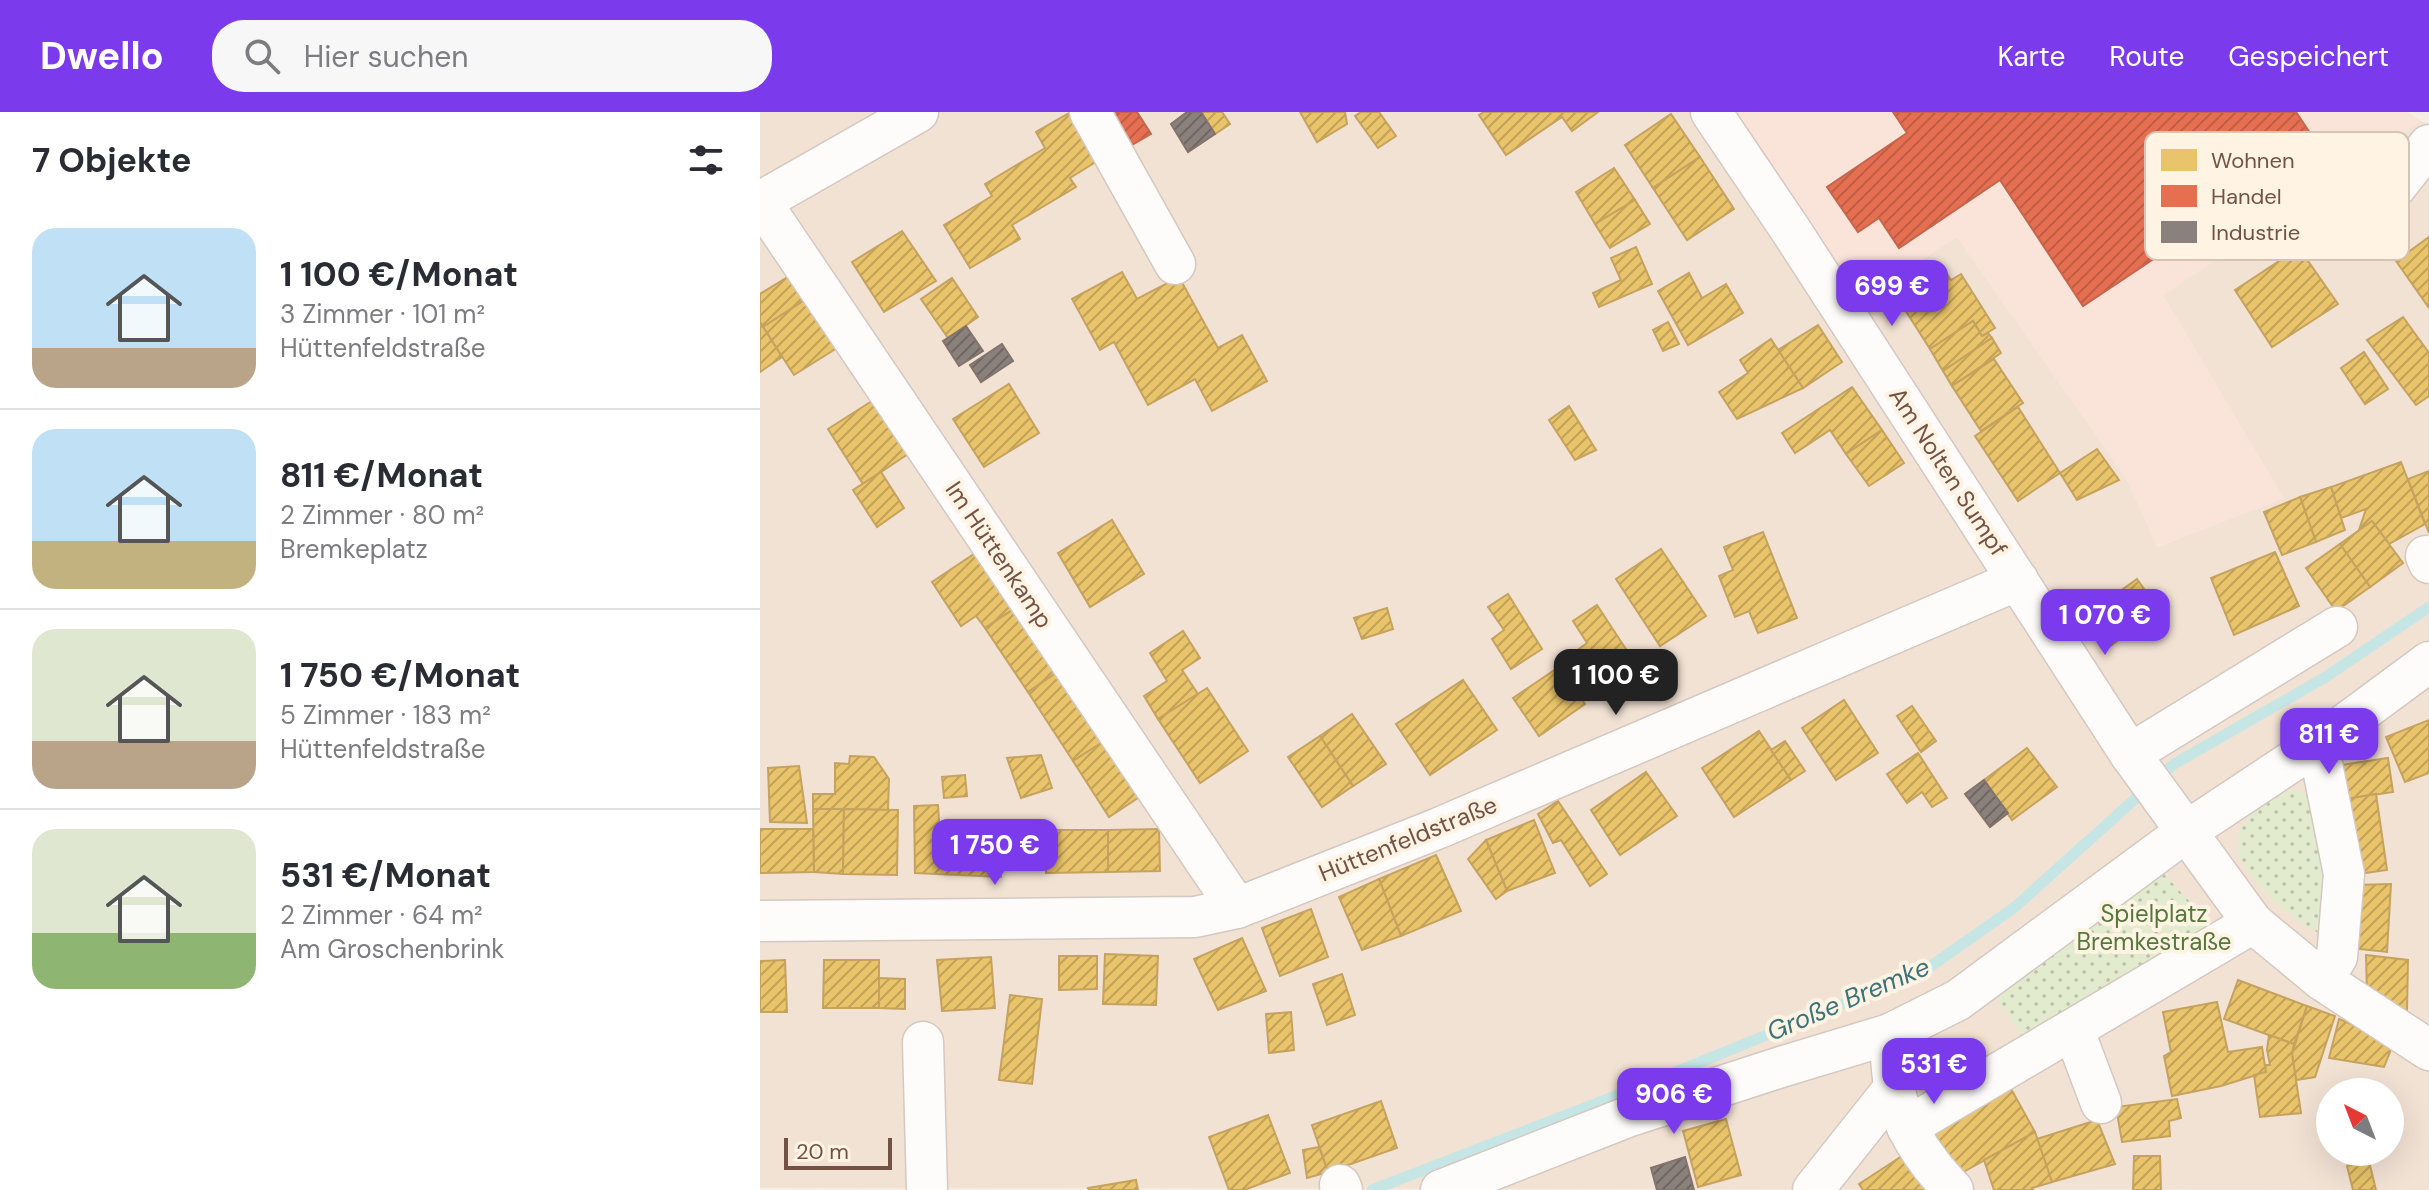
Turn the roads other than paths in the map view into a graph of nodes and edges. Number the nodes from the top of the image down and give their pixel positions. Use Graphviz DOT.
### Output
graph roads {
  1 [pos="918,112"];
  2 [pos="1090,112"];
  3 [pos="1711,112"];
  4 [pos="2429,145"];
  5 [pos="2409,170"];
  6 [pos="760,202"];
  7 [pos="1175,264"];
  8 [pos="2018,580"];
  9 [pos="2337,627"];
  10 [pos="2429,662"];
  11 [pos="2318,744"];
  12 [pos="2136,762"];
  13 [pos="2177,817"];
  14 [pos="1237,908"];
  15 [pos="760,921"];
  16 [pos="2253,923"];
  17 [pos="2322,980"];
  18 [pos="2074,1031"];
  19 [pos="1890,1034"];
  20 [pos="923,1042"];
  21 [pos="2429,1050"];
  22 [pos="1894,1088"];
  23 [pos="2101,1103"];
  24 [pos="1907,1127"];
  25 [pos="927,1190"];
  26 [pos="1441,1190"];
  27 [pos="1813,1190"];
  28 [pos="1953,1190"];
  1 -- 6 [label="street"];
  2 -- 7 [label="street"];
  3 -- 8 [label="street, Am Nolten Sumpf"];
  4 -- 5 [label="street"];
  6 -- 14 [label="street, Im Hüttenkamp"];
  8 -- 12 [label="street, Am Nolten Sumpf"];
  8 -- 14 [label="street, Hüttenfeldstraße"];
  9 -- 12 [label="street"];
  10 -- 11 [label="street"];
  11 -- 13 [label="street"];
  11 -- 17 [label="street"];
  12 -- 13 [label="street, Am Nolten Sumpf"];
  13 -- 16 [label="street, Am Nolten Sumpf"];
  13 -- 19 [label="street"];
  14 -- 15 [label="street, Hüttenfeldstraße"];
  16 -- 17 [label="street, Am Nolten Sumpf"];
  16 -- 18 [label="street"];
  17 -- 21 [label="street, Am Nolten Sumpf"];
  18 -- 23 [label="street"];
  18 -- 24 [label="street"];
  19 -- 22 [label="street"];
  19 -- 26 [label="street"];
  20 -- 25 [label="street"];
  22 -- 24 [label="street"];
  22 -- 27 [label="street"];
  24 -- 28 [label="street"];
}
